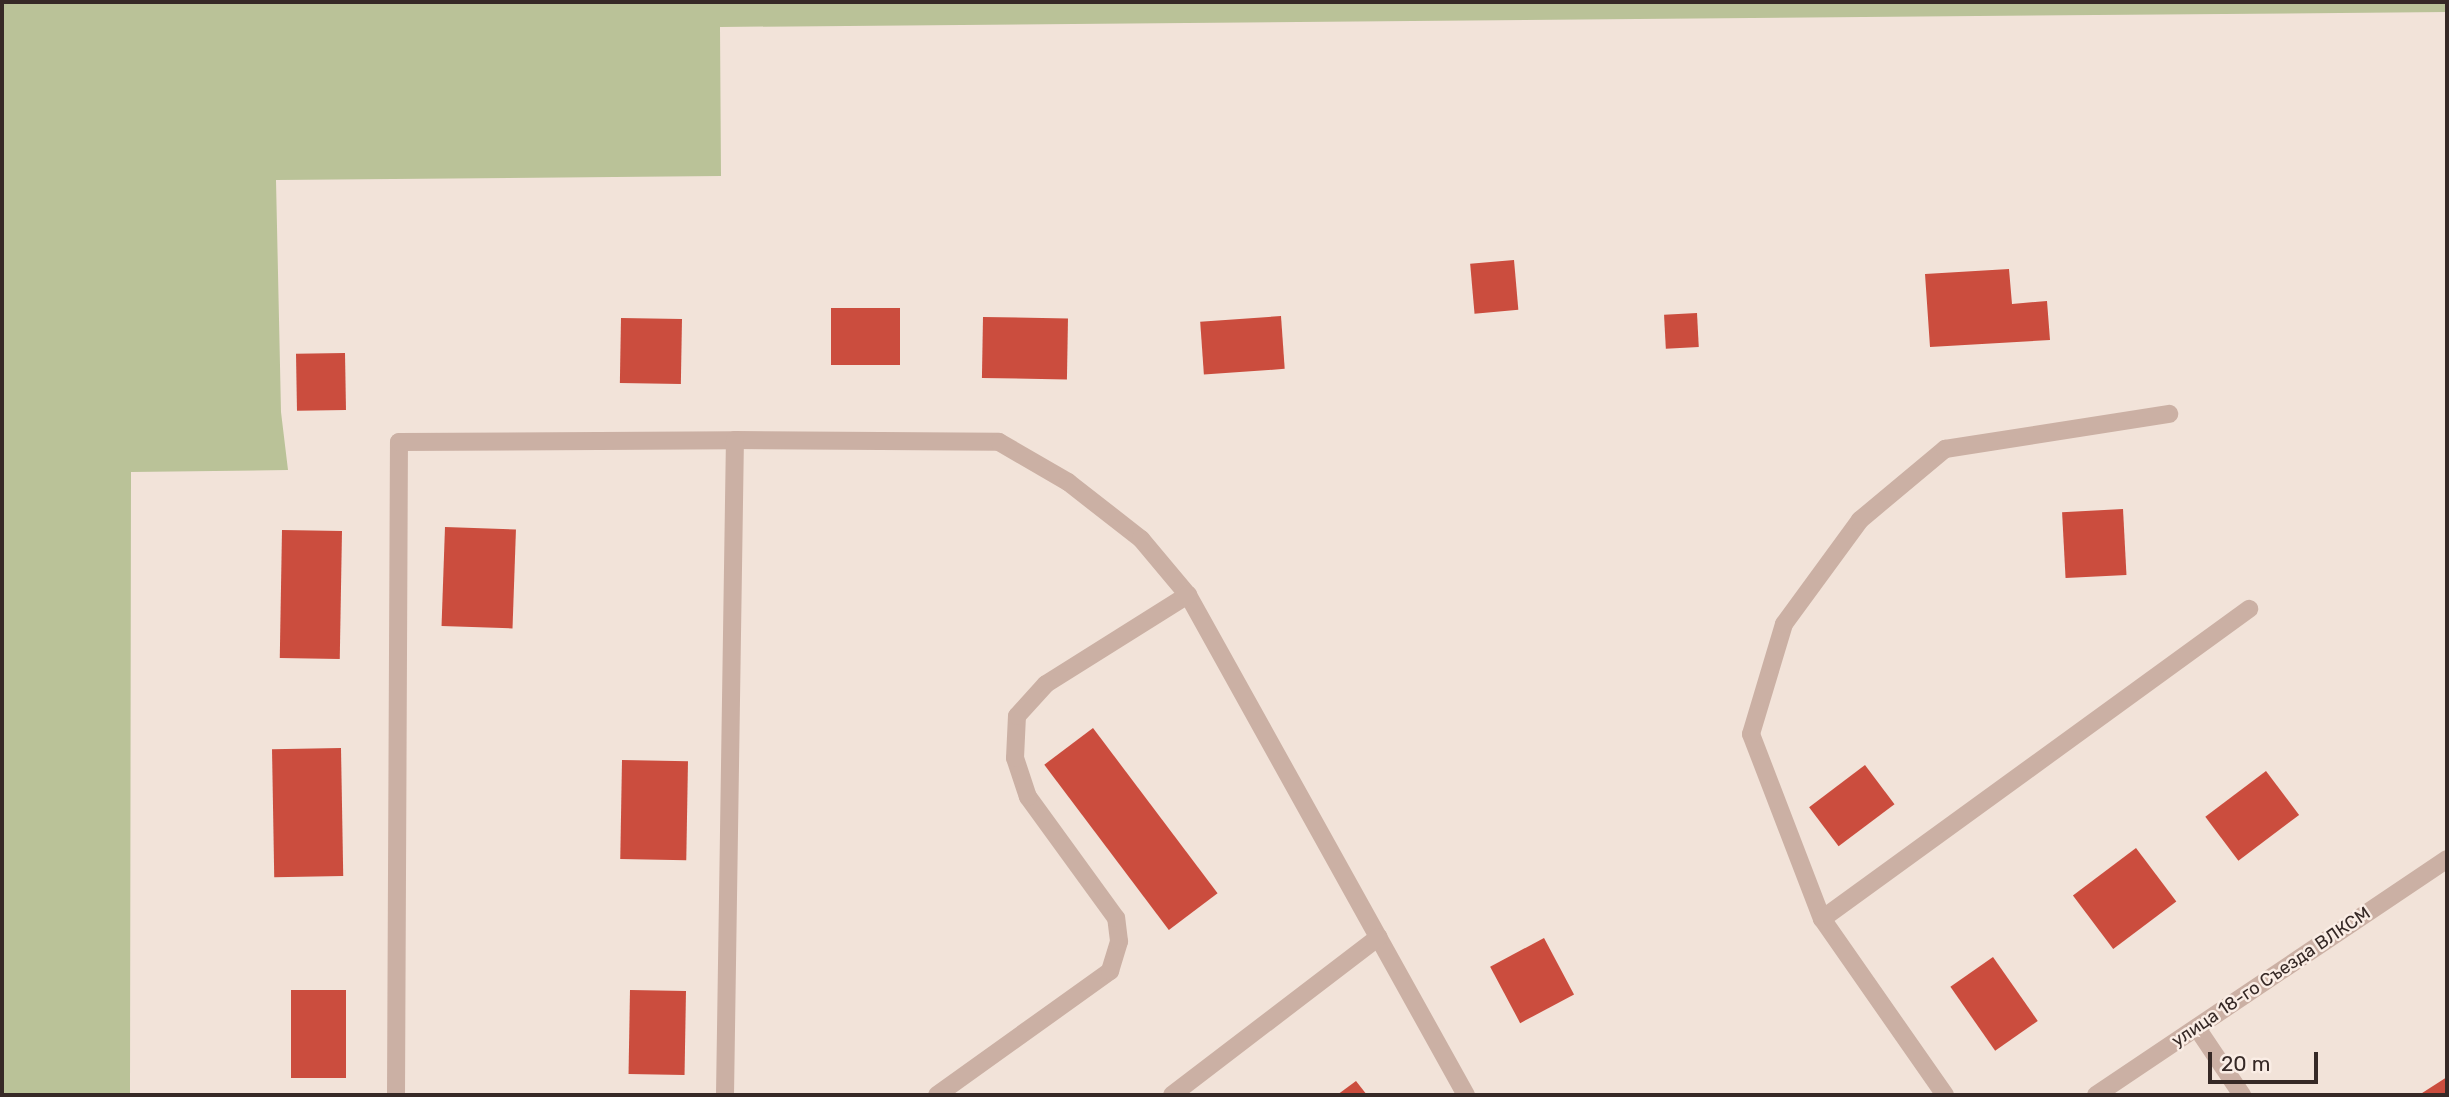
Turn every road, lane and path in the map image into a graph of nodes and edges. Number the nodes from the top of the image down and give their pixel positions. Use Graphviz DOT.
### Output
graph roads {
  1 [pos="2169,414"];
  2 [pos="734,440"];
  3 [pos="1188,595"];
  4 [pos="2249,608"];
  5 [pos="2445,867"];
  6 [pos="1822,919"];
  7 [pos="1378,937"];
  8 [pos="2197,1028"];
  9 [pos="396,1095"];
  10 [pos="725,1095"];
  11 [pos="937,1095"];
  12 [pos="1172,1095"];
  13 [pos="1466,1095"];
  14 [pos="1945,1095"];
  15 [pos="2095,1095"];
  16 [pos="2242,1095"];
  1 -- 6 [label="street"];
  2 -- 3 [label="street"];
  2 -- 9 [label="street"];
  2 -- 10 [label="street"];
  3 -- 7 [label="street"];
  3 -- 11 [label="street"];
  4 -- 6 [label="street"];
  5 -- 8 [label="street, улица 18-го Съезда ВЛКСМ"];
  6 -- 14 [label="street"];
  7 -- 12 [label="street"];
  7 -- 13 [label="street"];
  8 -- 15 [label="street, улица 18-го Съезда ВЛКСМ"];
  8 -- 16 [label="street"];
}
